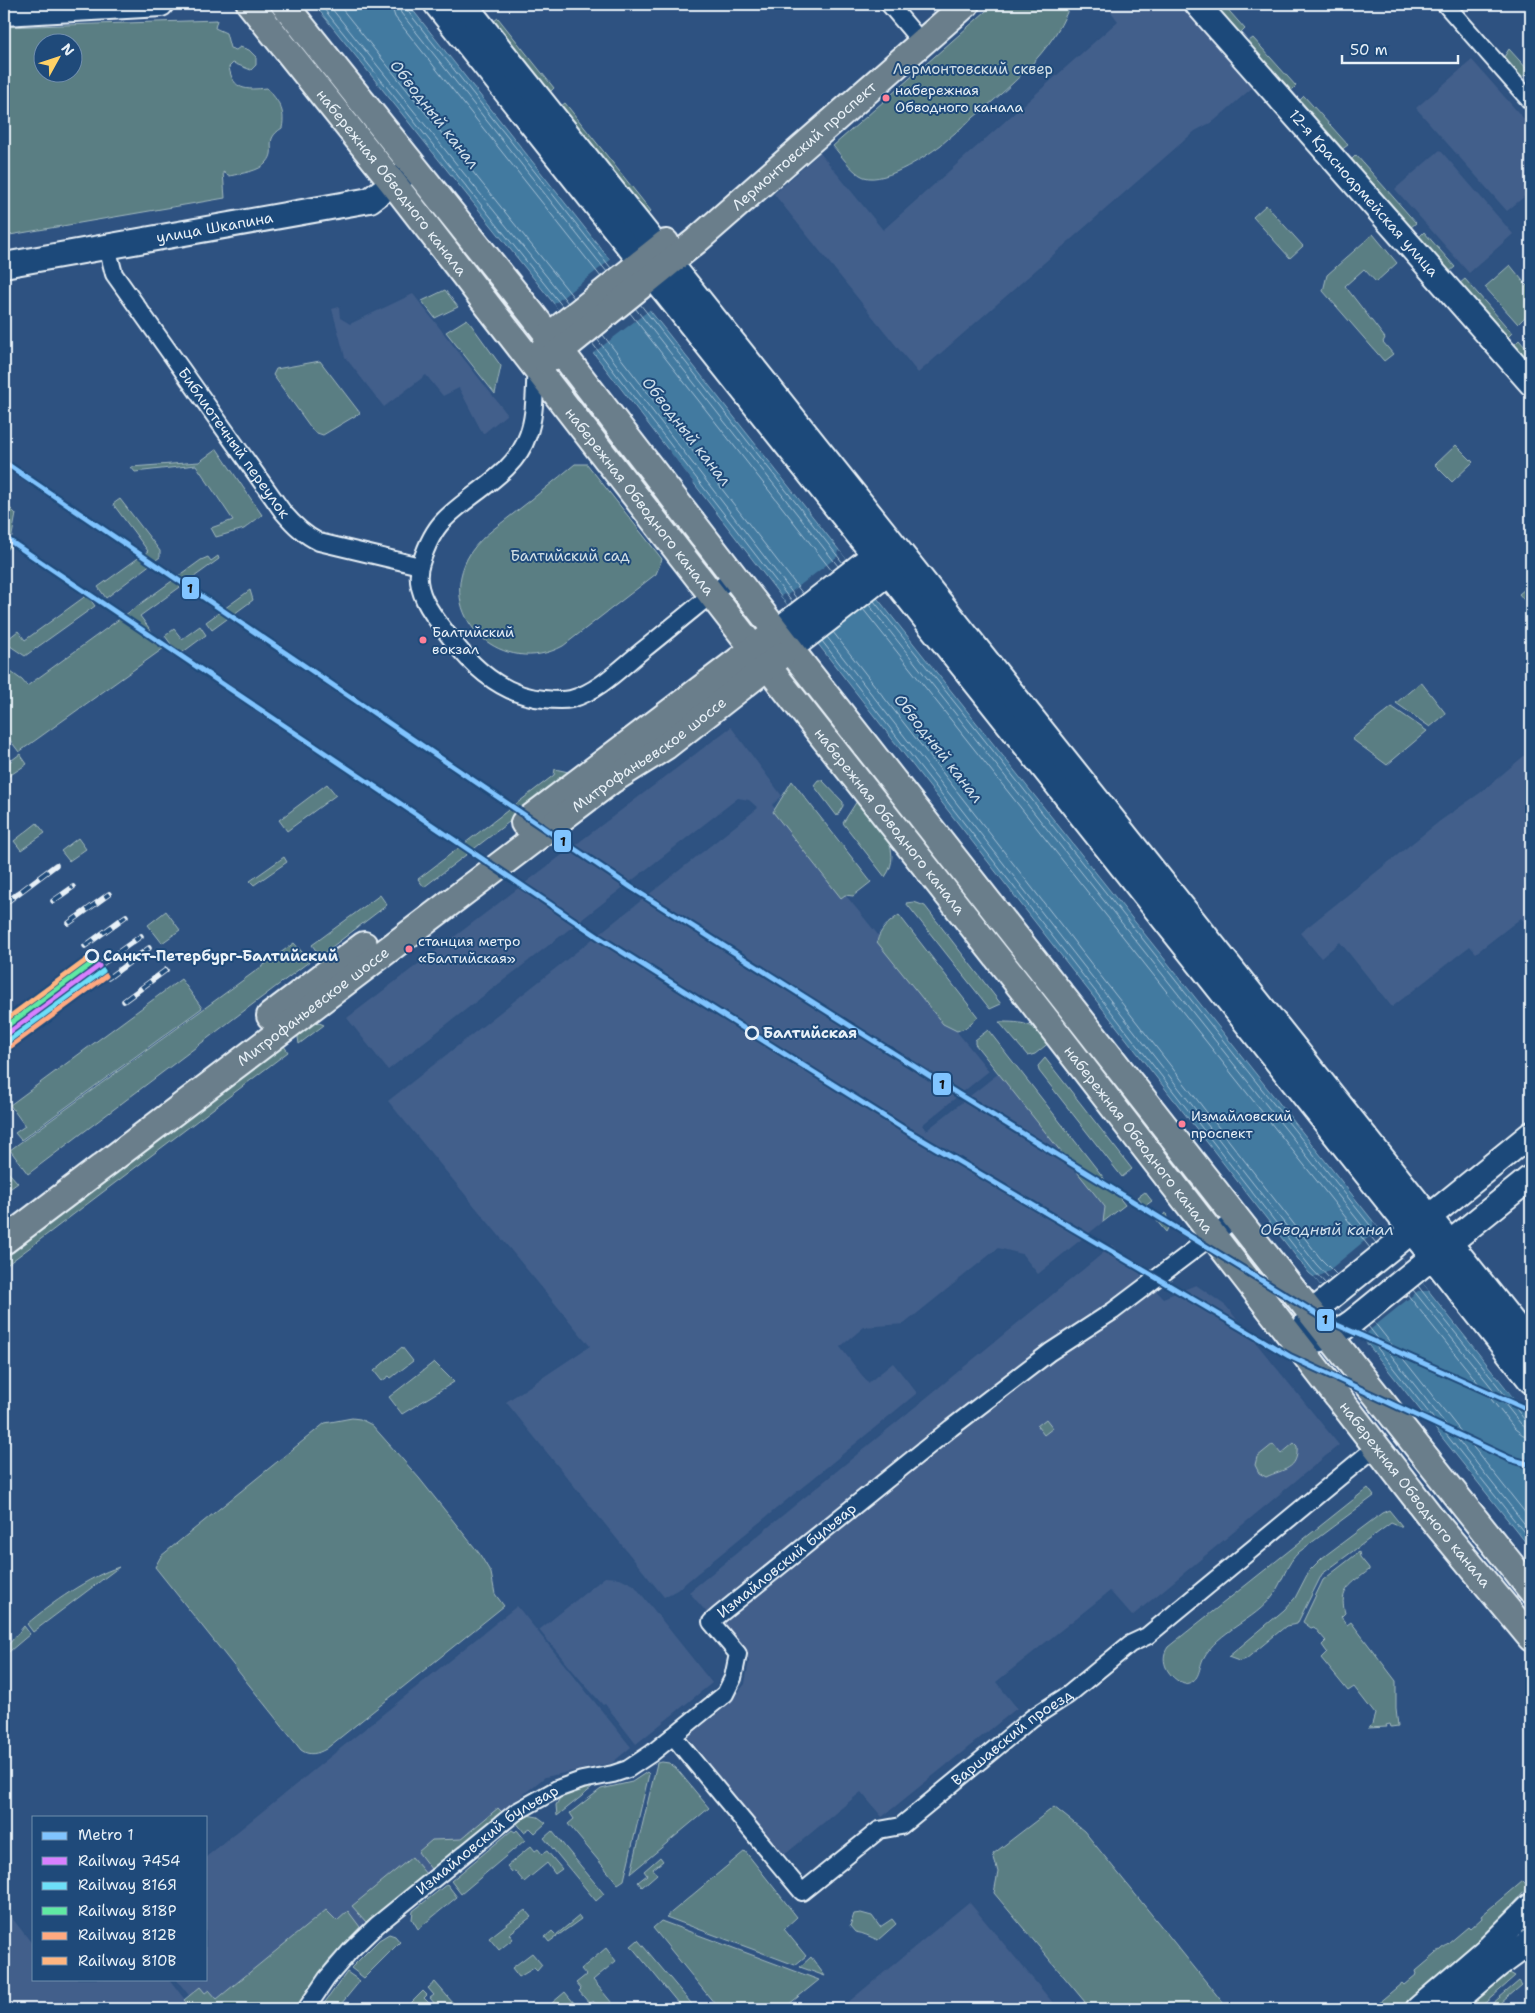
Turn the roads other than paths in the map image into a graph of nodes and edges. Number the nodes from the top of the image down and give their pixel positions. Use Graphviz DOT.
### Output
graph roads {
  1 [pos="161,4"];
  2 [pos="250,4"];
  3 [pos="284,4"];
  4 [pos="436,4"];
  5 [pos="464,4"];
  6 [pos="889,4"];
  7 [pos="939,4"];
  8 [pos="966,4"];
  9 [pos="1197,4"];
  10 [pos="1445,4"];
  11 [pos="4,13"];
  12 [pos="916,36"];
  13 [pos="1531,102"];
  14 [pos="414,166"];
  15 [pos="393,183"];
  16 [pos="107,247"];
  17 [pos="4,264"];
  18 [pos="649,268"];
  19 [pos="564,336"];
  20 [pos="536,367"];
  21 [pos="1531,383"];
  22 [pos="898,548"];
  23 [pos="881,564"];
  24 [pos="420,566"];
  25 [pos="734,576"];
  26 [pos="712,594"];
  27 [pos="793,632"];
  28 [pos="761,657"];
  29 [pos="1531,1134"];
  30 [pos="1531,1177"];
  31 [pos="1236,1218"];
  32 [pos="4,1219"];
  33 [pos="1421,1224"];
  34 [pos="1213,1235"];
  35 [pos="4,1241"];
  36 [pos="1450,1242"];
  37 [pos="1432,1257"];
  38 [pos="1321,1305"];
  39 [pos="1340,1330"];
  40 [pos="1298,1345"];
  41 [pos="1531,1345"];
  42 [pos="1531,1381"];
  43 [pos="1376,1447"];
  44 [pos="1531,1590"];
  45 [pos="1531,1638"];
  46 [pos="673,1736"];
  47 [pos="1531,1906"];
  48 [pos="1531,1941"];
  49 [pos="306,2009"];
  50 [pos="1418,2009"];
  51 [pos="1446,2009"];
  1 -- 11 [label="main road"];
  2 -- 15 [label="main road, набережная Обводного канала"];
  3 -- 14 [label="main road, набережная Обводного канала"];
  4 -- 18 [label="main road"];
  5 -- 18 [label="main road"];
  6 -- 12 [label="street"];
  7 -- 12 [label="main road, Лермонтовский проспект"];
  8 -- 12 [label="main road, Лермонтовский проспект"];
  9 -- 21 [label="main road, 12-я Красноармейская улица"];
  10 -- 13 [label="street"];
  12 -- 18 [label="main road, Лермонтовский проспект"];
  14 -- 15 [label="main road, улица Шкапина"];
  14 -- 19 [label="main road, набережная Обводного канала"];
  15 -- 16 [label="main road, улица Шкапина"];
  15 -- 20 [label="main road, набережная Обводного канала"];
  16 -- 17 [label="main road, улица Шкапина"];
  16 -- 24 [label="street, Библиотечный переулок"];
  18 -- 19 [label="main road, Лермонтовский проспект"];
  18 -- 22 [label="main road"];
  18 -- 23 [label="main road"];
  19 -- 20 [label="main road"];
  19 -- 25 [label="main road, набережная Обводного канала"];
  20 -- 24 [label="street"];
  20 -- 26 [label="main road, набережная Обводного канала"];
  22 -- 23 [label="main road"];
  22 -- 33 [label="main road"];
  23 -- 27 [label="main road"];
  23 -- 33 [label="main road"];
  24 -- 26 [label="street"];
  25 -- 26 [label="street"];
  25 -- 27 [label="main road, набережная Обводного канала"];
  26 -- 28 [label="main road, набережная Обводного канала"];
  27 -- 28 [label="main road, Митрофаньевское шоссе"];
  27 -- 31 [label="main road, набережная Обводного канала"];
  28 -- 32 [label="main road, Митрофаньевское шоссе"];
  28 -- 34 [label="main road, набережная Обводного канала"];
  28 -- 35 [label="main road, Митрофаньевское шоссе"];
  29 -- 33 [label="main road"];
  30 -- 36 [label="main road"];
  31 -- 34 [label="street, Измайловский бульвар"];
  31 -- 38 [label="main road, набережная Обводного канала"];
  33 -- 36 [label="main road"];
  33 -- 37 [label="main road"];
  33 -- 38 [label="main road"];
  34 -- 40 [label="main road, набережная Обводного канала"];
  34 -- 46 [label="street, Измайловский бульвар"];
  36 -- 37 [label="main road"];
  36 -- 41 [label="main road"];
  37 -- 39 [label="main road"];
  37 -- 42 [label="main road"];
  38 -- 39 [label="main road, набережная Обводного канала"];
  38 -- 40 [label="main road"];
  39 -- 40 [label="main road"];
  39 -- 44 [label="main road, набережная Обводного канала"];
  40 -- 43 [label="main road, набережная Обводного канала"];
  43 -- 45 [label="main road, набережная Обводного канала"];
  43 -- 46 [label="street, Варшавский проезд"];
  46 -- 49 [label="street, Измайловский бульвар"];
  47 -- 50 [label="main road"];
  48 -- 51 [label="main road"];
}
